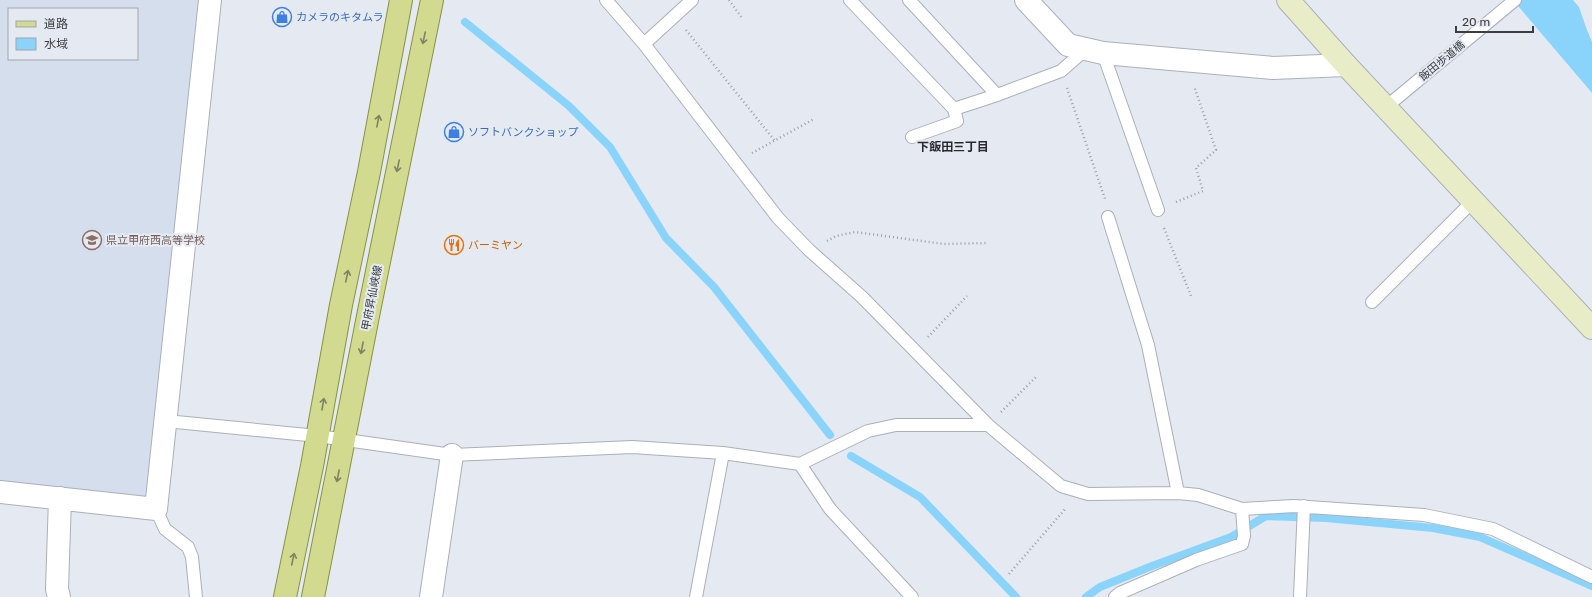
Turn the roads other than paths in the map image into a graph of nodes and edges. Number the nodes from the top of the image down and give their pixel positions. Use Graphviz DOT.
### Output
graph roads {
  1 [pos="210,0"];
  2 [pos="402,0"];
  3 [pos="432,0"];
  4 [pos="606,0"];
  5 [pos="692,0"];
  6 [pos="850,0"];
  7 [pos="909,0"];
  8 [pos="1026,0"];
  9 [pos="1288,0"];
  10 [pos="1515,0"];
  11 [pos="644,44"];
  12 [pos="1095,51"];
  13 [pos="1346,65"];
  14 [pos="997,95"];
  15 [pos="1386,107"];
  16 [pos="954,109"];
  17 [pos="912,137"];
  18 [pos="1474,201"];
  19 [pos="1158,210"];
  20 [pos="1108,217"];
  21 [pos="1372,302"];
  22 [pos="1592,328"];
  23 [pos="166,421"];
  24 [pos="988,425"];
  25 [pos="318,436"];
  26 [pos="345,440"];
  27 [pos="723,453"];
  28 [pos="452,455"];
  29 [pos="800,464"];
  30 [pos="0,492"];
  31 [pos="1178,493"];
  32 [pos="60,498"];
  33 [pos="156,509"];
  34 [pos="1242,509"];
  35 [pos="1304,513"];
  36 [pos="1592,576"];
  37 [pos="59,597"];
  38 [pos="196,597"];
  39 [pos="285,597"];
  40 [pos="313,597"];
  41 [pos="431,597"];
  42 [pos="696,597"];
  43 [pos="912,597"];
  44 [pos="1114,597"];
  45 [pos="1300,597"];
  1 -- 23 [label="street"];
  25 -- 2 [label="main road, one-way"];
  3 -- 26 [label="main road, 甲府昇仙峡線, one-way"];
  4 -- 11 [label="lane"];
  5 -- 11 [label="lane"];
  6 -- 16 [label="lane"];
  7 -- 14 [label="lane"];
  8 -- 12 [label="street"];
  9 -- 13 [label="street"];
  10 -- 15 [label="lane, 飯田歩道橋"];
  11 -- 24 [label="lane"];
  12 -- 13 [label="street"];
  12 -- 14 [label="lane"];
  12 -- 19 [label="lane"];
  13 -- 15 [label="street"];
  14 -- 16 [label="lane"];
  15 -- 18 [label="street"];
  16 -- 17 [label="lane"];
  18 -- 21 [label="lane"];
  18 -- 22 [label="street"];
  20 -- 31 [label="lane"];
  23 -- 25 [label="lane"];
  23 -- 33 [label="street"];
  24 -- 29 [label="lane"];
  24 -- 31 [label="lane"];
  25 -- 26 [label="lane"];
  39 -- 25 [label="main road, one-way"];
  26 -- 28 [label="lane"];
  26 -- 40 [label="main road, 甲府昇仙峡線, one-way"];
  27 -- 28 [label="lane"];
  27 -- 29 [label="lane"];
  27 -- 42 [label="lane"];
  28 -- 41 [label="street"];
  29 -- 43 [label="lane"];
  30 -- 32 [label="street"];
  31 -- 34 [label="lane"];
  32 -- 33 [label="street"];
  32 -- 37 [label="street"];
  33 -- 38 [label="lane"];
  34 -- 35 [label="lane"];
  34 -- 44 [label="lane"];
  35 -- 36 [label="lane"];
  35 -- 45 [label="lane"];
}
